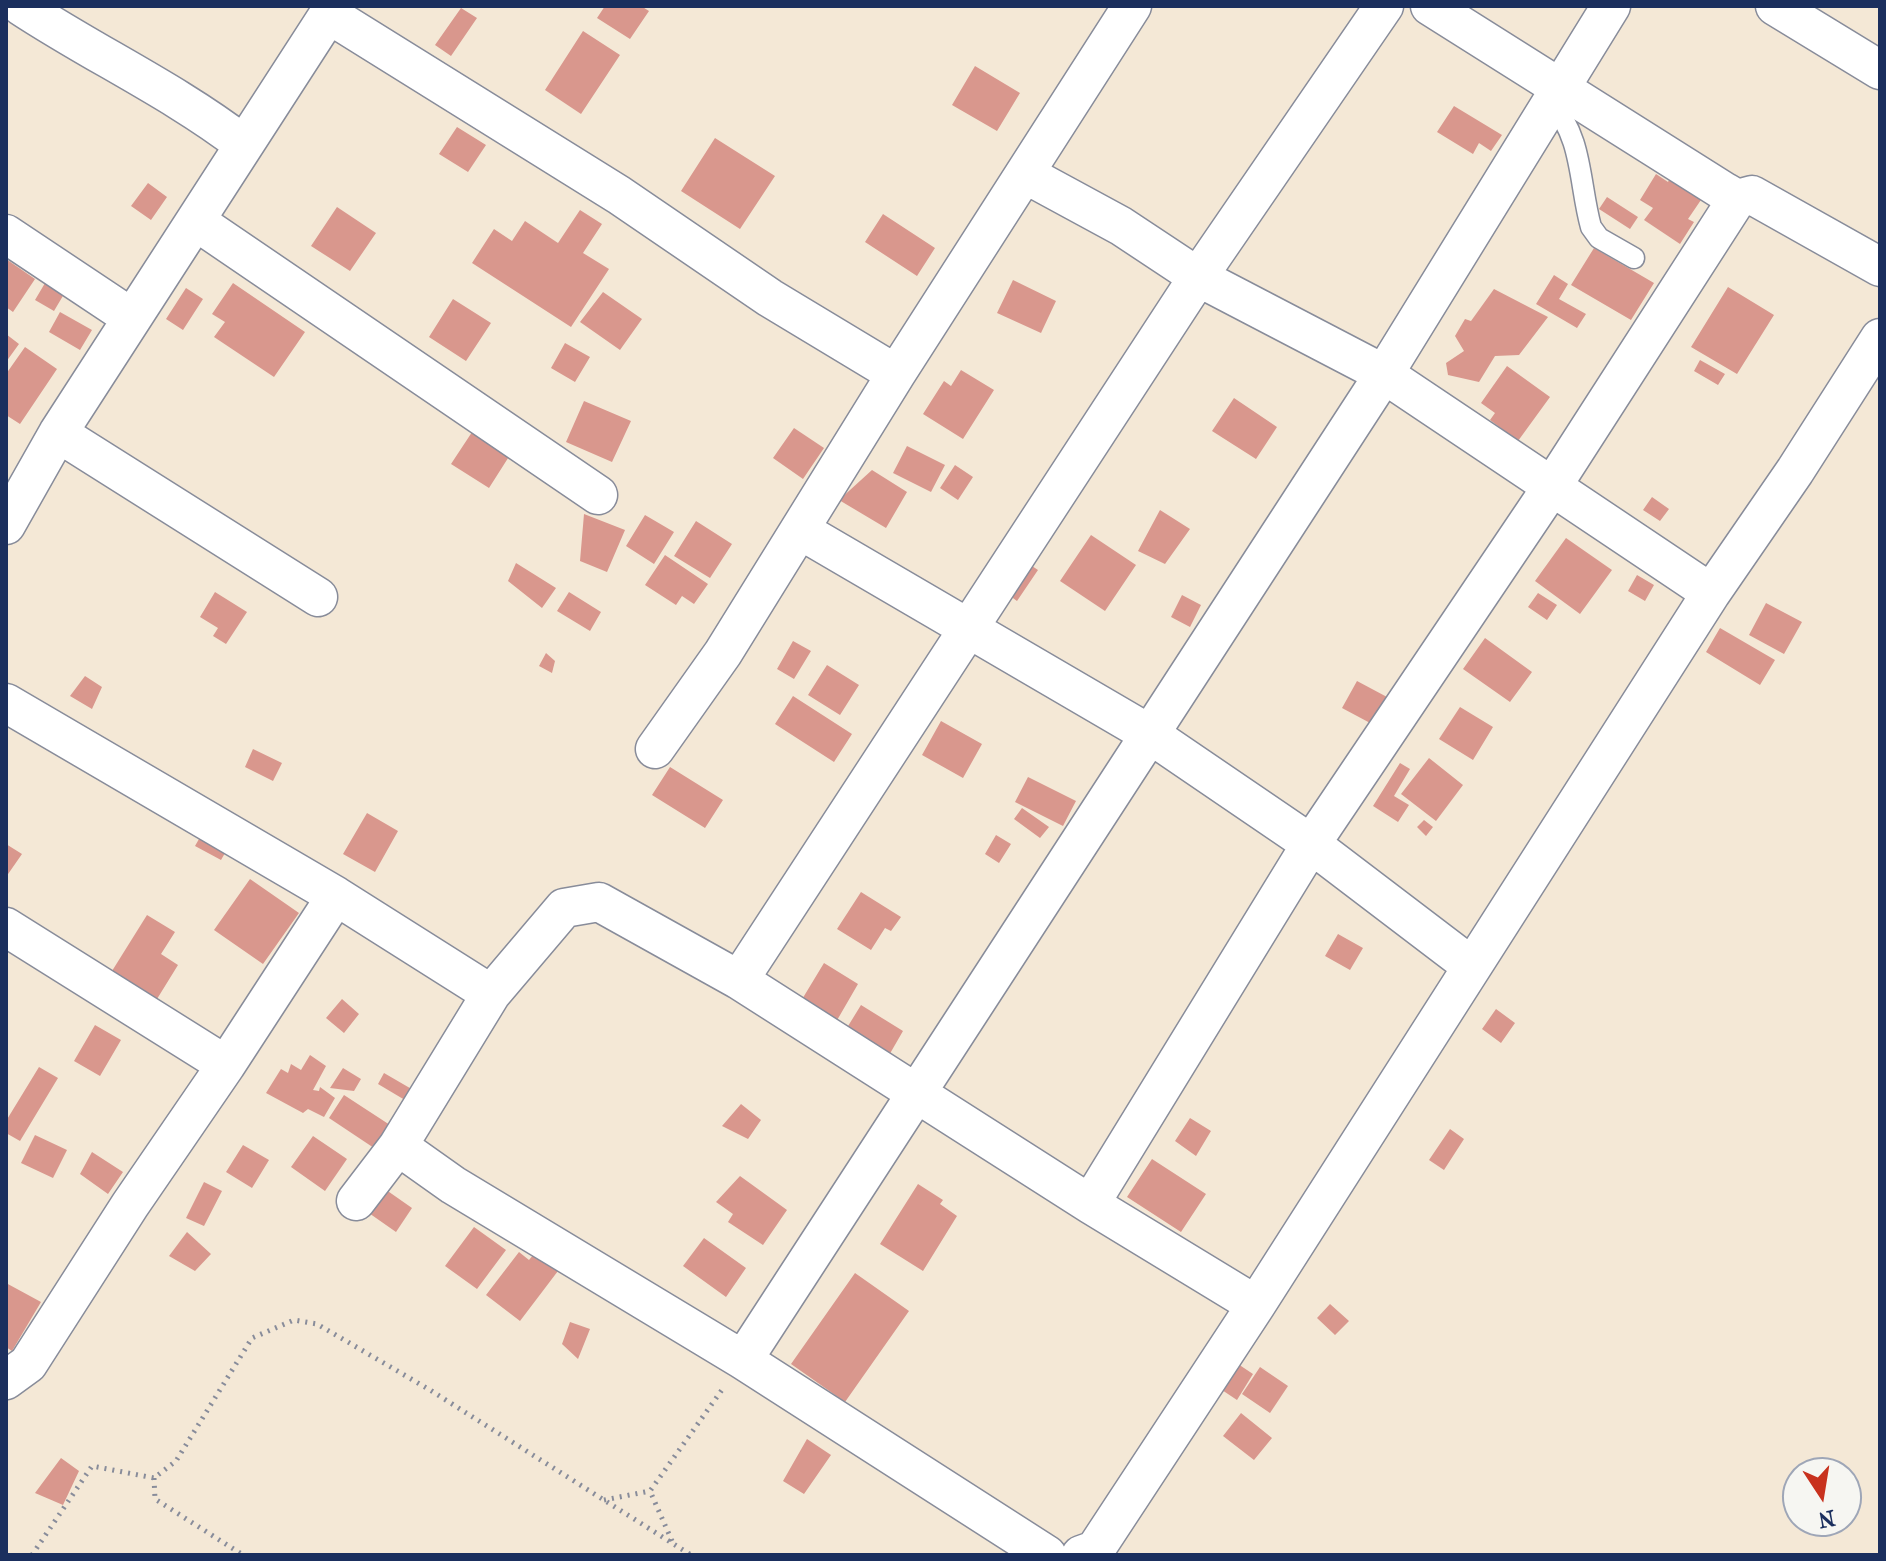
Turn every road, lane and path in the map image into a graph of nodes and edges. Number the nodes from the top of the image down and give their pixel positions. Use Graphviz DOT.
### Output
graph roads {
  1 [pos="21,6"];
  2 [pos="1132,6"];
  3 [pos="1384,6"];
  4 [pos="1430,6"];
  5 [pos="1611,6"];
  6 [pos="1775,6"];
  7 [pos="332,11"];
  8 [pos="1880,70"];
  9 [pos="1556,97"];
  10 [pos="243,144"];
  11 [pos="1027,175"];
  12 [pos="1737,199"];
  13 [pos="197,222"];
  14 [pos="6,234"];
  15 [pos="1634,258"];
  16 [pos="1880,267"];
  17 [pos="1198,277"];
  18 [pos="132,318"];
  19 [pos="1880,338"];
  20 [pos="896,374"];
  21 [pos="1384,374"];
  22 [pos="58,433"];
  23 [pos="19,477"];
  24 [pos="1551,488"];
  25 [pos="598,495"];
  26 [pos="6,525"];
  27 [pos="800,530"];
  28 [pos="1711,593"];
  29 [pos="318,597"];
  30 [pos="969,629"];
  31 [pos="6,703"];
  32 [pos="1151,735"];
  33 [pos="655,749"];
  34 [pos="1311,844"];
  35 [pos="336,896"];
  36 [pos="6,927"];
  37 [pos="1470,965"];
  38 [pos="739,980"];
  39 [pos="491,994"];
  40 [pos="226,1065"];
  41 [pos="915,1093"];
  42 [pos="398,1146"];
  43 [pos="356,1201"];
  44 [pos="1090,1204"];
  45 [pos="1256,1305"];
  46 [pos="743,1360"];
  47 [pos="6,1380"];
  48 [pos="154,1478"];
  49 [pos="650,1491"];
  50 [pos="603,1500"];
  51 [pos="673,1544"];
  52 [pos="32,1555"];
  53 [pos="243,1555"];
  54 [pos="691,1555"];
  55 [pos="1047,1555"];
  56 [pos="1081,1555"];
  1 -- 10 [label="street"];
  2 -- 11 [label="street"];
  3 -- 17 [label="street"];
  4 -- 9 [label="street"];
  5 -- 9 [label="street"];
  6 -- 8 [label="street"];
  7 -- 10 [label="street"];
  7 -- 20 [label="street"];
  9 -- 12 [label="street"];
  9 -- 15 [label="lane"];
  9 -- 21 [label="street"];
  10 -- 13 [label="street"];
  11 -- 17 [label="street"];
  11 -- 20 [label="street"];
  12 -- 16 [label="street"];
  12 -- 24 [label="street"];
  13 -- 18 [label="street"];
  13 -- 25 [label="street"];
  14 -- 18 [label="street"];
  17 -- 21 [label="street"];
  17 -- 30 [label="street"];
  18 -- 22 [label="street"];
  19 -- 28 [label="street"];
  20 -- 27 [label="street"];
  21 -- 24 [label="street"];
  21 -- 32 [label="street"];
  22 -- 23 [label="street"];
  22 -- 29 [label="street"];
  23 -- 26 [label="street"];
  24 -- 28 [label="street"];
  24 -- 34 [label="street"];
  27 -- 30 [label="street"];
  27 -- 33 [label="street"];
  28 -- 37 [label="street"];
  30 -- 32 [label="street"];
  30 -- 38 [label="street"];
  31 -- 35 [label="street"];
  32 -- 34 [label="street"];
  32 -- 41 [label="street"];
  34 -- 37 [label="street"];
  34 -- 44 [label="street"];
  35 -- 39 [label="street"];
  35 -- 40 [label="street"];
  36 -- 40 [label="street"];
  37 -- 45 [label="street"];
  38 -- 39 [label="street"];
  38 -- 41 [label="street"];
  39 -- 42 [label="street"];
  40 -- 47 [label="street"];
  41 -- 44 [label="street"];
  41 -- 46 [label="street"];
  42 -- 43 [label="street"];
  42 -- 46 [label="street"];
  44 -- 45 [label="street"];
  45 -- 56 [label="street"];
  46 -- 49 [label="path"];
  46 -- 55 [label="street"];
  48 -- 50 [label="path"];
  48 -- 52 [label="path"];
  48 -- 53 [label="path"];
  49 -- 50 [label="path"];
  49 -- 51 [label="path"];
  50 -- 51 [label="path"];
  51 -- 54 [label="path"];
}
